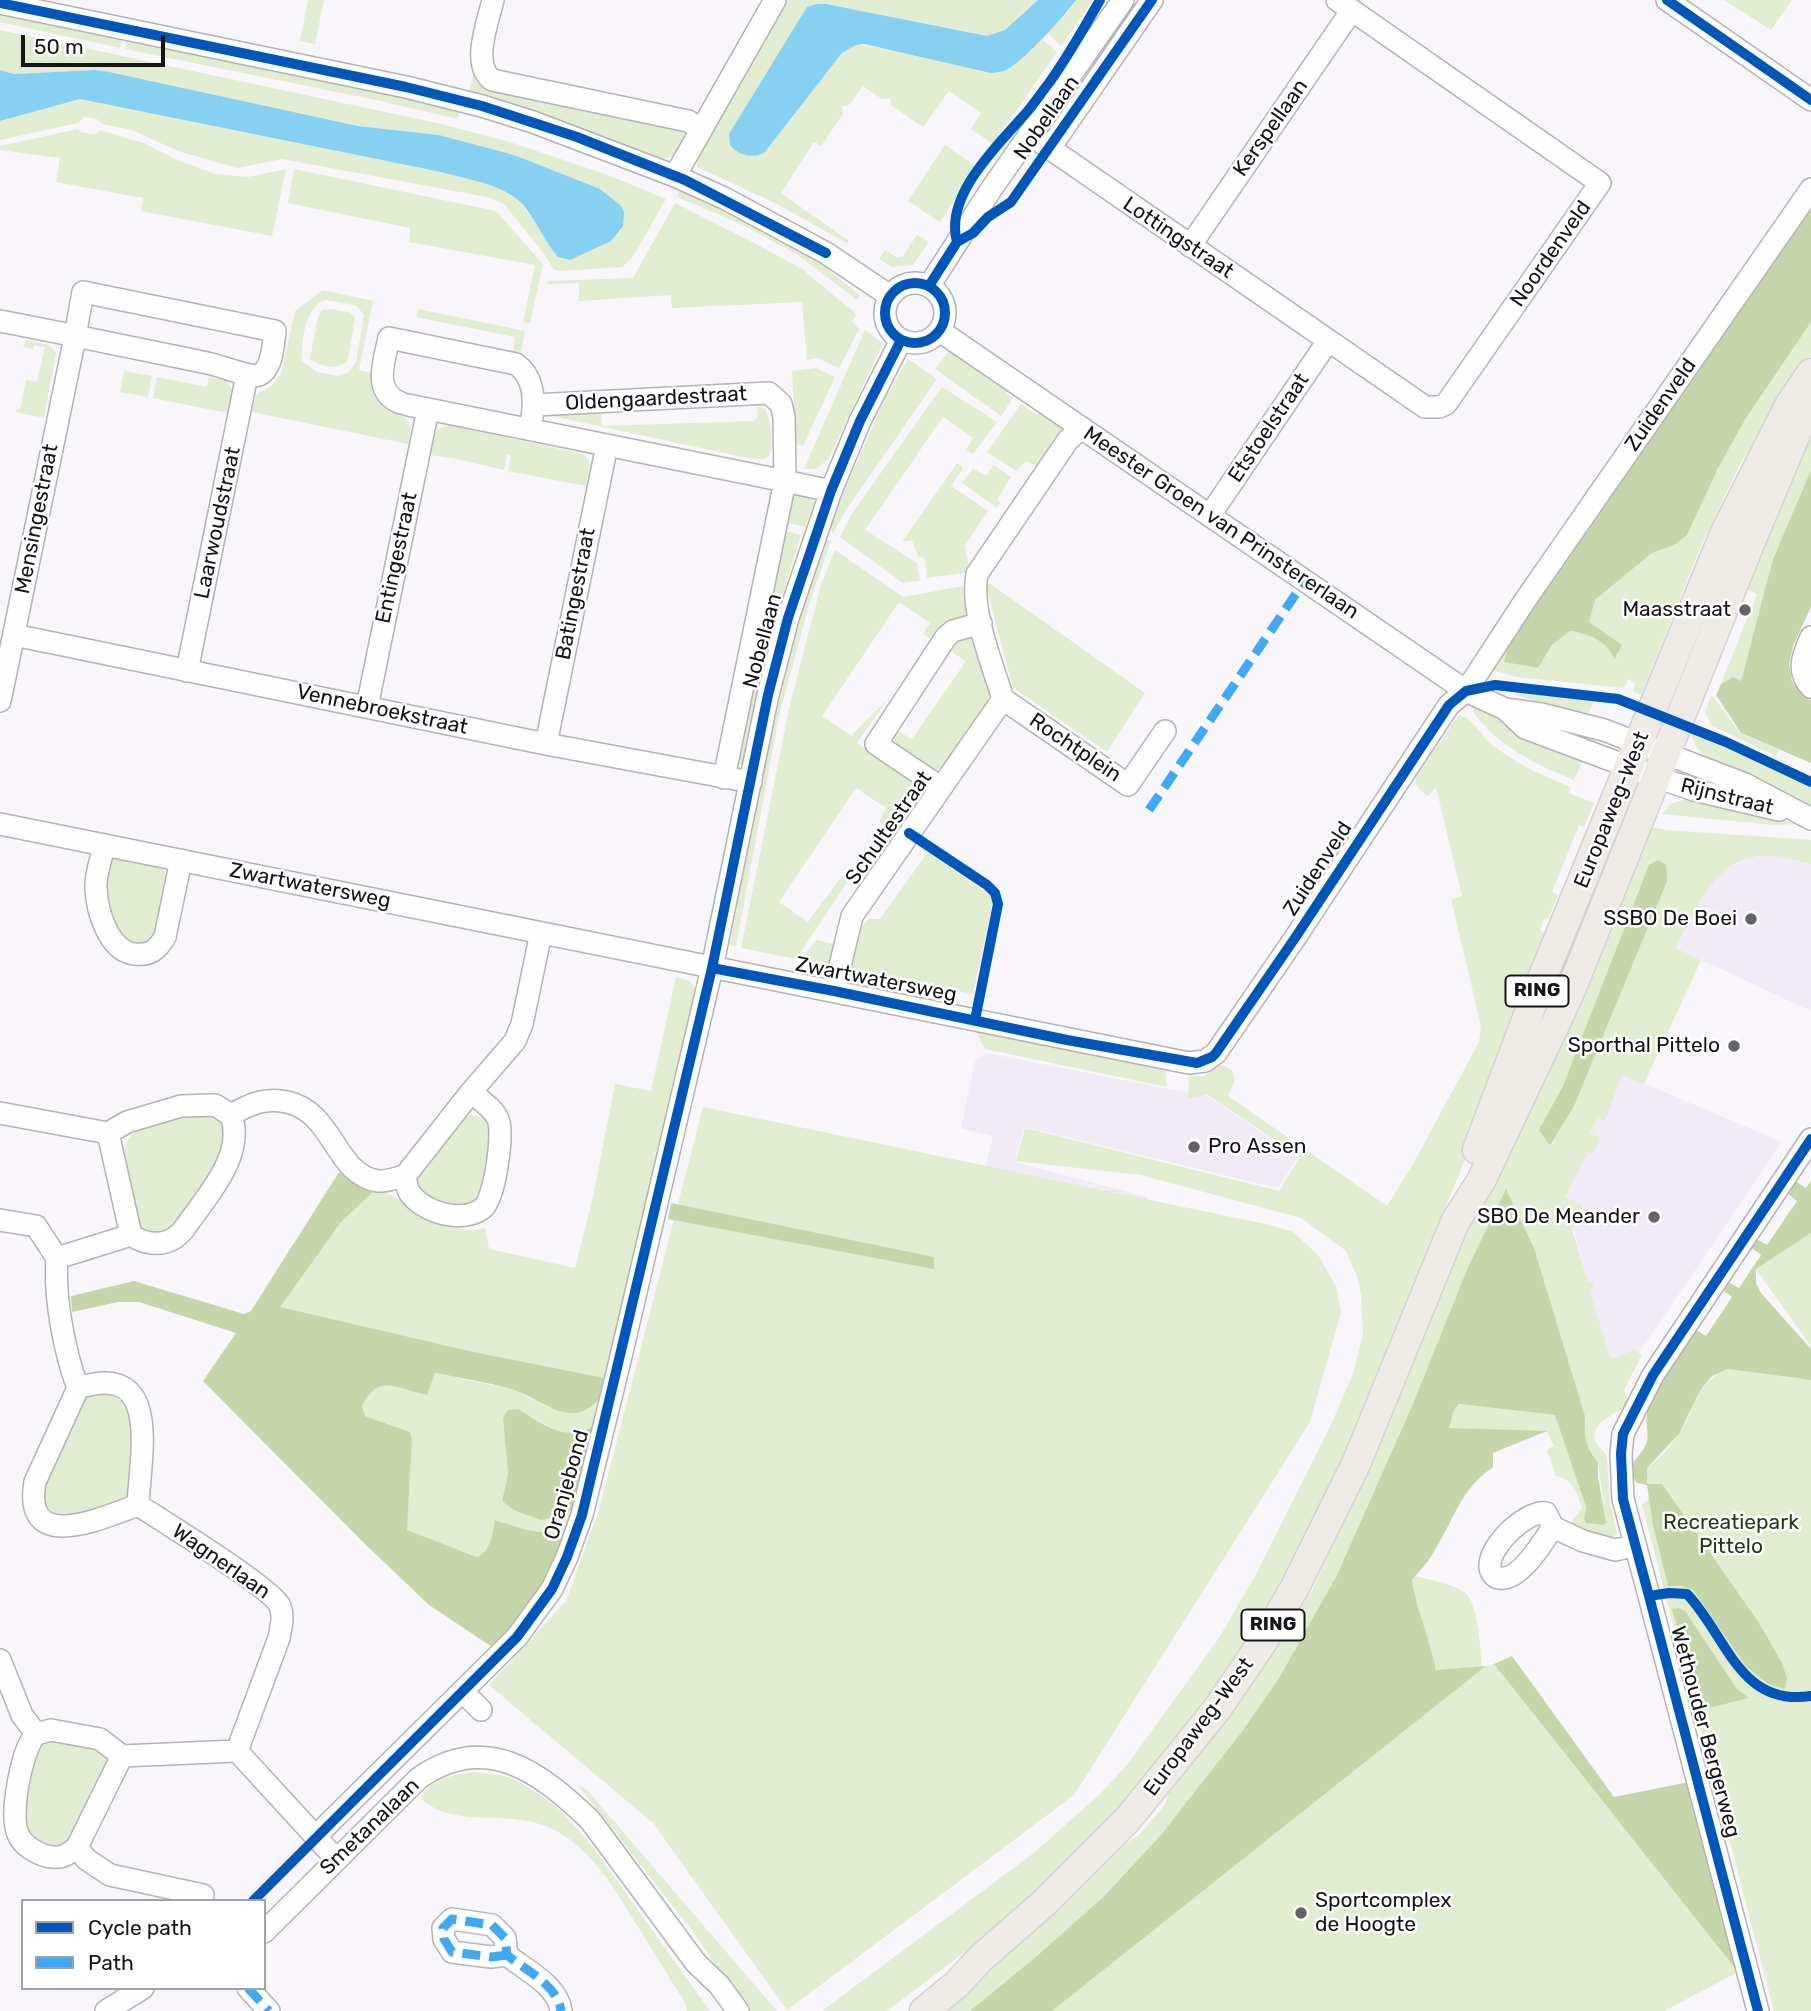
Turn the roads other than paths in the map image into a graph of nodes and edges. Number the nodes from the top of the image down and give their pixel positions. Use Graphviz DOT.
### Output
graph roads {
  1 [pos="493,0"];
  2 [pos="775,0"];
  3 [pos="1122,0"];
  4 [pos="1152,0"];
  5 [pos="1667,0"];
  6 [pos="0,3"];
  7 [pos="1345,5"];
  8 [pos="1811,100"];
  9 [pos="701,129"];
  10 [pos="1029,134"];
  11 [pos="1050,148"];
  12 [pos="675,176"];
  13 [pos="1811,189"];
  14 [pos="1190,246"];
  15 [pos="929,286"];
  16 [pos="890,296"];
  17 [pos="0,321"];
  18 [pos="940,331"];
  19 [pos="75,336"];
  20 [pos="901,340"];
  21 [pos="1328,341"];
  22 [pos="1811,373"];
  23 [pos="247,375"];
  24 [pos="1811,398"];
  25 [pos="534,405"];
  26 [pos="412,406"];
  27 [pos="1082,428"];
  28 [pos="529,429"];
  29 [pos="607,445"];
  30 [pos="785,481"];
  31 [pos="831,491"];
  32 [pos="1210,515"];
  33 [pos="981,623"];
  34 [pos="14,635"];
  35 [pos="1811,637"];
  36 [pos="187,671"];
  37 [pos="1811,687"];
  38 [pos="1466,691"];
  39 [pos="1003,699"];
  40 [pos="0,701"];
  41 [pos="367,707"];
  42 [pos="1166,731"];
  43 [pos="546,744"];
  44 [pos="1634,755"];
  45 [pos="1660,766"];
  46 [pos="724,778"];
  47 [pos="751,782"];
  48 [pos="940,787"];
  49 [pos="1805,816"];
  50 [pos="0,824"];
  51 [pos="104,845"];
  52 [pos="181,860"];
  53 [pos="541,933"];
  54 [pos="712,968"];
  55 [pos="834,990"];
  56 [pos="1197,1063"];
  57 [pos="471,1092"];
  58 [pos="0,1113"];
  59 [pos="231,1115"];
  60 [pos="108,1133"];
  61 [pos="1811,1139"];
  62 [pos="405,1177"];
  63 [pos="1456,1219"];
  64 [pos="0,1220"];
  65 [pos="131,1235"];
  66 [pos="57,1258"];
  67 [pos="78,1388"];
  68 [pos="138,1505"];
  69 [pos="1553,1527"];
  70 [pos="1634,1546"];
  71 [pos="0,1660"];
  72 [pos="462,1691"];
  73 [pos="481,1710"];
  74 [pos="36,1734"];
  75 [pos="237,1751"];
  76 [pos="122,1756"];
  77 [pos="382,1770"];
  78 [pos="404,1791"];
  79 [pos="316,1836"];
  80 [pos="77,1847"];
  81 [pos="337,1860"];
  82 [pos="203,1895"];
  83 [pos="266,1930"];
  84 [pos="507,1955"];
  85 [pos="980,1959"];
  86 [pos="696,1963"];
  87 [pos="140,1990"];
  88 [pos="250,1990"];
  89 [pos="106,2011"];
  90 [pos="269,2011"];
  91 [pos="561,2011"];
  92 [pos="721,2011"];
  93 [pos="738,2011"];
  94 [pos="902,2011"];
  95 [pos="924,2011"];
  96 [pos="1758,2011"];
  1 -- 9 [label="street"];
  2 -- 9 [label="street"];
  3 -- 10 [label="street, Nobellaan"];
  4 -- 11 [label="street, Nobellaan"];
  5 -- 8 [label="street"];
  6 -- 12 [label="street"];
  7 -- 14 [label="street, Kerspellaan"];
  7 -- 21 [label="street, Noordenveld"];
  9 -- 12 [label="street"];
  10 -- 11 [label="street, Lottingstraat"];
  10 -- 15 [label="street, Nobellaan"];
  11 -- 14 [label="street, Lottingstraat"];
  12 -- 16 [label="street"];
  13 -- 38 [label="street, Zuidenveld"];
  14 -- 21 [label="street, Lottingstraat"];
  15 -- 16 [label="street"];
  15 -- 18 [label="street"];
  16 -- 20 [label="street"];
  17 -- 19 [label="street"];
  18 -- 20 [label="street"];
  18 -- 27 [label="street, Meester Groen van Prinstererlaan"];
  19 -- 23 [label="street"];
  19 -- 23 [label="street, Mensingestraat"];
  19 -- 34 [label="street, Mensingestraat"];
  20 -- 31 [label="street, Nobellaan"];
  21 -- 32 [label="street, Etstoelstraat"];
  22 -- 44 [label="main road, Europaweg-West / RING"];
  23 -- 36 [label="street, Laarwoudstraat"];
  24 -- 45 [label="main road, Europaweg-West / RING"];
  25 -- 26 [label="street, Oldengaardestraat"];
  25 -- 28 [label="street, Oldengaardestraat"];
  25 -- 30 [label="street, Oldengaardestraat"];
  26 -- 28 [label="street, Oldengaardestraat"];
  26 -- 41 [label="street, Entingestraat"];
  27 -- 32 [label="street, Meester Groen van Prinstererlaan"];
  27 -- 33 [label="street"];
  28 -- 29 [label="street, Oldengaardestraat"];
  29 -- 30 [label="street, Oldengaardestraat"];
  29 -- 43 [label="street, Batingestraat"];
  30 -- 31 [label="street, Oldengaardestraat"];
  30 -- 46 [label="street, Nobellaan"];
  31 -- 47 [label="street, Nobellaan"];
  32 -- 38 [label="street, Meester Groen van Prinstererlaan"];
  33 -- 39 [label="street"];
  33 -- 48 [label="street, Schultestraat"];
  34 -- 36 [label="street, Vennebroekstraat"];
  34 -- 40 [label="street, Mensingestraat"];
  35 -- 37 [label="street"];
  36 -- 41 [label="street, Vennebroekstraat"];
  38 -- 44 [label="street, Meester Groen van Prinstererlaan"];
  38 -- 56 [label="street, Zuidenveld"];
  39 -- 42 [label="street, Rochtplein"];
  39 -- 48 [label="street, Schultestraat"];
  41 -- 43 [label="street, Vennebroekstraat"];
  43 -- 46 [label="street, Vennebroekstraat"];
  44 -- 45 [label="street, Rijnstraat"];
  44 -- 63 [label="main road, Europaweg-West / RING"];
  45 -- 49 [label="street, Rijnstraat"];
  45 -- 63 [label="main road, Europaweg-West / RING"];
  46 -- 47 [label="street, Vennebroekstraat"];
  47 -- 54 [label="street, Nobellaan"];
  48 -- 55 [label="street, Schultestraat"];
  50 -- 51 [label="street, Zwartwatersweg"];
  51 -- 52 [label="street, Zwartwatersweg"];
  51 -- 52 [label="street"];
  52 -- 53 [label="street, Zwartwatersweg"];
  53 -- 54 [label="street, Zwartwatersweg"];
  53 -- 57 [label="street"];
  54 -- 55 [label="street, Zwartwatersweg"];
  54 -- 72 [label="street, Oranjebond"];
  55 -- 56 [label="street, Zwartwatersweg"];
  57 -- 62 [label="street"];
  57 -- 62 [label="street"];
  58 -- 60 [label="street"];
  59 -- 60 [label="street"];
  59 -- 62 [label="street"];
  59 -- 65 [label="street"];
  60 -- 65 [label="street"];
  61 -- 70 [label="street, Wethouder Bergerweg"];
  63 -- 85 [label="main road, Europaweg-West / RING"];
  64 -- 66 [label="street"];
  65 -- 66 [label="street"];
  66 -- 67 [label="street"];
  67 -- 68 [label="street"];
  67 -- 68 [label="street"];
  68 -- 75 [label="street, Wagnerlaan"];
  69 -- 70 [label="street"];
  70 -- 96 [label="street, Wethouder Bergerweg"];
  71 -- 74 [label="street"];
  72 -- 73 [label="street"];
  72 -- 77 [label="street, Oranjebond"];
  74 -- 76 [label="street"];
  74 -- 80 [label="street"];
  75 -- 76 [label="street"];
  75 -- 79 [label="street"];
  76 -- 80 [label="street"];
  77 -- 78 [label="street"];
  77 -- 79 [label="street, Oranjebond"];
  78 -- 81 [label="street, Smetanalaan"];
  78 -- 86 [label="street, Smetanalaan"];
  79 -- 81 [label="street"];
  80 -- 82 [label="street"];
  81 -- 83 [label="street, Smetanalaan"];
  84 -- 91 [label="street"];
  85 -- 94 [label="main road, Europaweg-West / RING"];
  85 -- 95 [label="main road, Europaweg-West / RING"];
  86 -- 92 [label="street, Smetanalaan"];
  86 -- 93 [label="street, Smetanalaan"];
  87 -- 89 [label="street"];
  88 -- 90 [label="street"];
}
